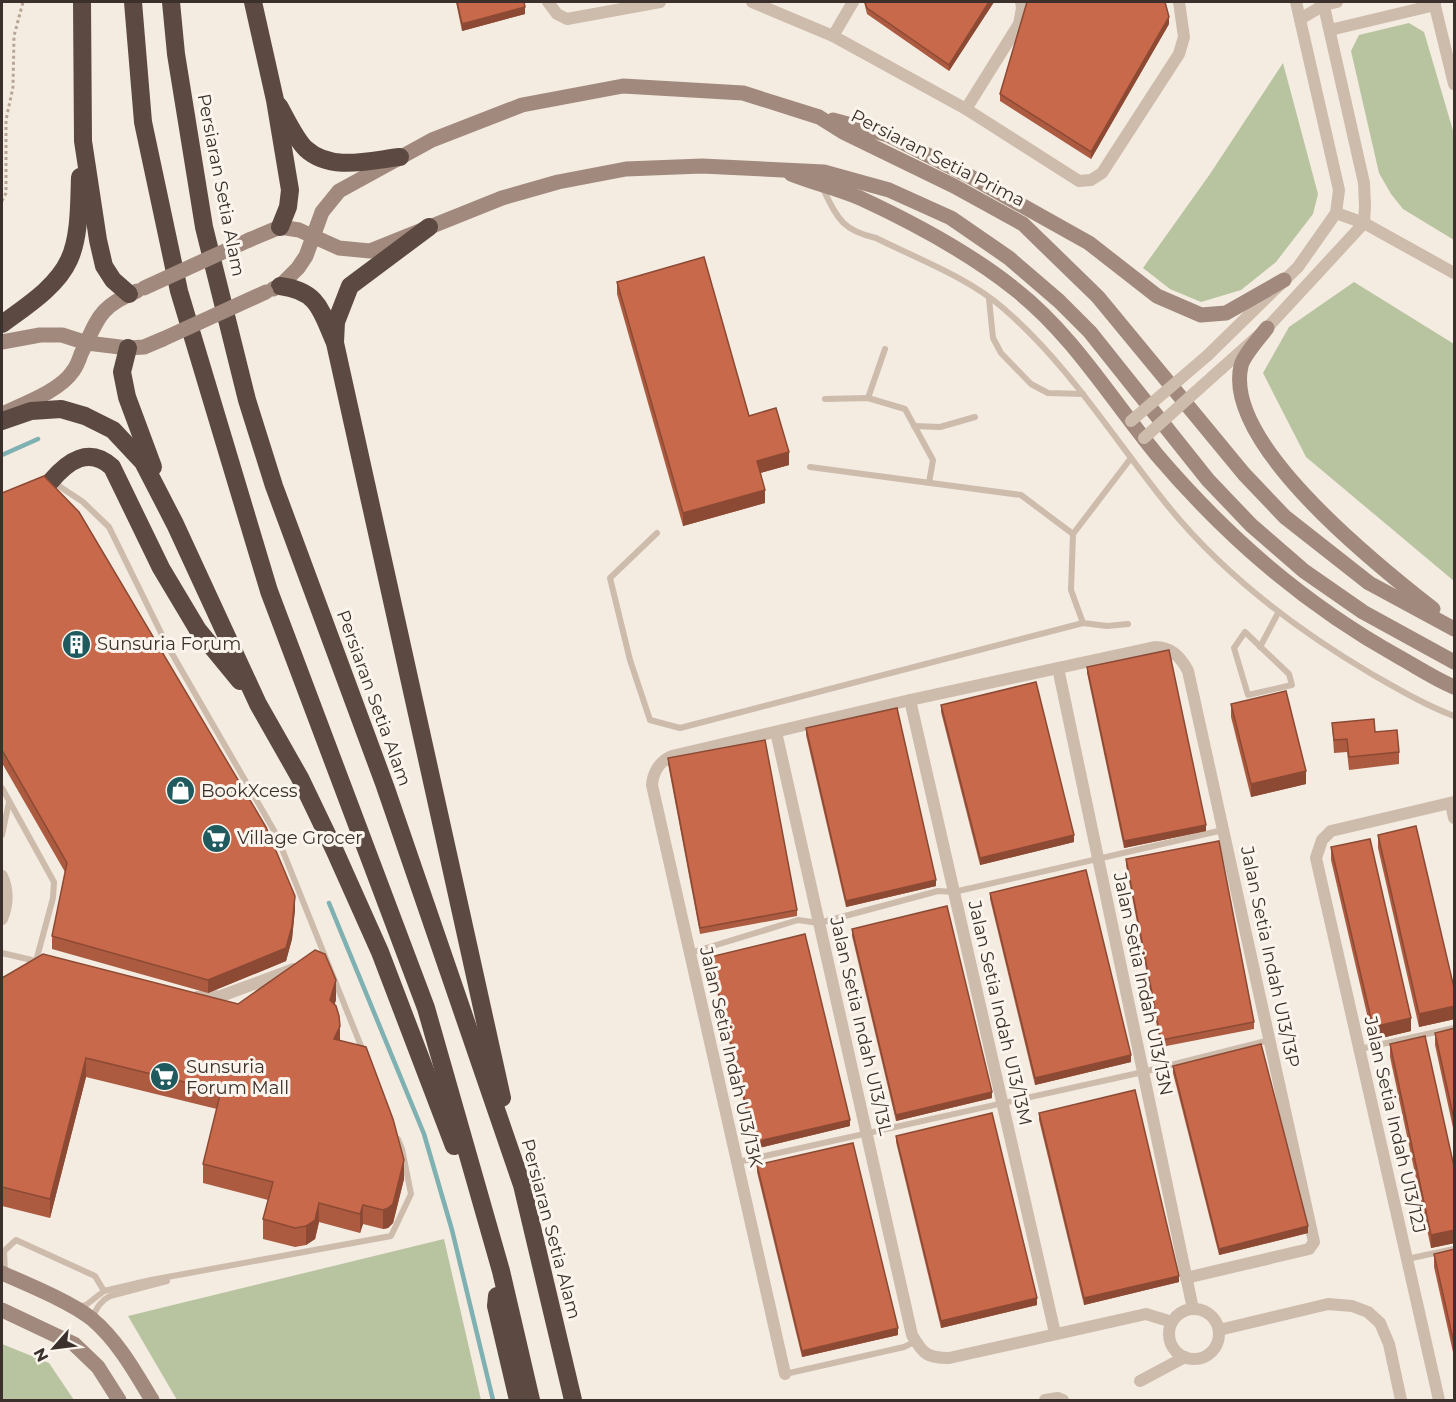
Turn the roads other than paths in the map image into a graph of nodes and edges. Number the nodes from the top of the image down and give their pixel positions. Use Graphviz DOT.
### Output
graph roads {
  1 [pos="81,2"];
  2 [pos="133,2"];
  3 [pos="171,2"];
  4 [pos="253,2"];
  5 [pos="548,2"];
  6 [pos="660,2"];
  7 [pos="752,2"];
  8 [pos="853,2"];
  9 [pos="1021,2"];
  10 [pos="1179,2"];
  11 [pos="1296,2"];
  12 [pos="1328,2"];
  13 [pos="1435,3"];
  14 [pos="1300,18"];
  15 [pos="1330,30"];
  16 [pos="833,36"];
  17 [pos="1455,84"];
  18 [pos="275,100"];
  19 [pos="966,109"];
  20 [pos="819,117"];
  21 [pos="83,141"];
  22 [pos="400,157"];
  23 [pos="778,170"];
  24 [pos="822,186"];
  25 [pos="1336,213"];
  26 [pos="1364,223"];
  27 [pos="280,227"];
  28 [pos="429,227"];
  29 [pos="313,236"];
  30 [pos="1455,273"];
  31 [pos="1284,280"];
  32 [pos="273,289"];
  33 [pos="136,291"];
  34 [pos="989,299"];
  35 [pos="2,324"];
  36 [pos="1267,328"];
  37 [pos="2,342"];
  38 [pos="87,343"];
  39 [pos="335,344"];
  40 [pos="128,348"];
  41 [pos="885,349"];
  42 [pos="1083,394"];
  43 [pos="867,398"];
  44 [pos="825,399"];
  45 [pos="2,414"];
  46 [pos="975,417"];
  47 [pos="2,421"];
  48 [pos="1131,421"];
  49 [pos="915,426"];
  50 [pos="1144,438"];
  51 [pos="1131,458"];
  52 [pos="810,467"];
  53 [pos="46,481"];
  54 [pos="929,483"];
  55 [pos="175,524"];
  56 [pos="657,533"];
  57 [pos="1073,534"];
  58 [pos="1278,613"];
  59 [pos="1083,623"];
  60 [pos="1128,624"];
  61 [pos="1455,627"];
  62 [pos="1260,647"];
  63 [pos="1455,662"];
  64 [pos="1058,668"];
  65 [pos="1455,687"];
  66 [pos="910,700"];
  67 [pos="258,704"];
  68 [pos="1455,716"];
  69 [pos="776,732"];
  70 [pos="2,788"];
  71 [pos="9,802"];
  72 [pos="1453,803"];
  73 [pos="1455,818"];
  74 [pos="1223,830"];
  75 [pos="2,835"];
  76 [pos="1098,858"];
  77 [pos="2,876"];
  78 [pos="954,892"];
  79 [pos="2,919"];
  80 [pos="819,923"];
  81 [pos="2,953"];
  82 [pos="690,953"];
  83 [pos="317,960"];
  84 [pos="179,993"];
  85 [pos="1455,1028"];
  86 [pos="1270,1040"];
  87 [pos="1360,1049"];
  88 [pos="364,1053"];
  89 [pos="1143,1072"];
  90 [pos="1002,1103"];
  91 [pos="393,1128"];
  92 [pos="867,1133"];
  93 [pos="737,1163"];
  94 [pos="522,1185"];
  95 [pos="1455,1249"];
  96 [pos="1407,1258"];
  97 [pos="501,1271"];
  98 [pos="3,1273"];
  99 [pos="179,1276"];
  100 [pos="1186,1278"];
  101 [pos="104,1291"];
  102 [pos="74,1308"];
  103 [pos="1193,1309"];
  104 [pos="2,1310"];
  105 [pos="92,1319"];
  106 [pos="1172,1322"];
  107 [pos="1218,1330"];
  108 [pos="1055,1333"];
  109 [pos="916,1341"];
  110 [pos="1185,1357"];
  111 [pos="785,1374"];
  112 [pos="1140,1381"];
  113 [pos="119,1401"];
  114 [pos="152,1401"];
  115 [pos="518,1401"];
  116 [pos="531,1401"];
  117 [pos="573,1401"];
  118 [pos="1045,1401"];
  119 [pos="1063,1401"];
  120 [pos="1401,1401"];
  121 [pos="1439,1401"];
  1 -- 21 [label="highway"];
  2 -- 97 [label="highway"];
  3 -- 94 [label="highway, Persiaran Setia Alam"];
  4 -- 18 [label="highway"];
  5 -- 6 [label="street"];
  7 -- 16 [label="street"];
  8 -- 16 [label="street"];
  9 -- 19 [label="street"];
  10 -- 19 [label="street"];
  11 -- 14 [label="street"];
  12 -- 14 [label="street"];
  12 -- 15 [label="street"];
  13 -- 15 [label="street"];
  13 -- 17 [label="street"];
  14 -- 25 [label="street"];
  15 -- 26 [label="street"];
  16 -- 19 [label="street"];
  18 -- 22 [label="highway"];
  18 -- 27 [label="highway"];
  20 -- 22 [label="street, Persiaran Setia Prima"];
  20 -- 31 [label="street"];
  20 -- 61 [label="street, Persiaran Setia Prima"];
  21 -- 33 [label="highway"];
  21 -- 35 [label="highway"];
  22 -- 29 [label="street, Persiaran Setia Prima"];
  23 -- 24 [label="street"];
  23 -- 28 [label="street"];
  23 -- 63 [label="street"];
  24 -- 34 [label="lane"];
  24 -- 48 [label="street"];
  25 -- 26 [label="street"];
  25 -- 31 [label="street"];
  26 -- 30 [label="street"];
  26 -- 36 [label="street"];
  27 -- 29 [label="street"];
  27 -- 33 [label="street, bridge"];
  28 -- 29 [label="street"];
  28 -- 39 [label="highway"];
  29 -- 32 [label="street, Persiaran Setia Prima"];
  31 -- 48 [label="street, bridge"];
  32 -- 39 [label="highway"];
  32 -- 40 [label="street, bridge"];
  33 -- 38 [label="street"];
  34 -- 42 [label="lane"];
  34 -- 42 [label="lane"];
  36 -- 50 [label="street, bridge"];
  36 -- 61 [label="street"];
  37 -- 38 [label="street"];
  38 -- 40 [label="street"];
  38 -- 45 [label="street"];
  39 -- 94 [label="highway"];
  40 -- 55 [label="highway"];
  41 -- 43 [label="lane"];
  42 -- 51 [label="lane"];
  43 -- 44 [label="lane"];
  43 -- 49 [label="lane"];
  46 -- 49 [label="lane"];
  47 -- 55 [label="highway"];
  48 -- 50 [label="street"];
  49 -- 54 [label="lane"];
  50 -- 65 [label="street"];
  51 -- 57 [label="lane"];
  51 -- 58 [label="lane"];
  52 -- 54 [label="lane"];
  53 -- 67 [label="highway"];
  53 -- 83 [label="lane"];
  54 -- 57 [label="lane"];
  55 -- 67 [label="highway"];
  56 -- 59 [label="lane"];
  57 -- 59 [label="lane"];
  58 -- 62 [label="lane"];
  58 -- 68 [label="lane"];
  59 -- 60 [label="lane"];
  62 -- 62 [label="lane"];
  64 -- 66 [label="street"];
  64 -- 74 [label="street, Jalan Setia Indah U13/13P"];
  64 -- 76 [label="street, Jalan Setia Indah U13/13N"];
  66 -- 69 [label="street"];
  66 -- 78 [label="street, Jalan Setia Indah U13/13M"];
  67 -- 97 [label="highway"];
  69 -- 80 [label="street, Jalan Setia Indah U13/13L"];
  69 -- 82 [label="street, Jalan Setia Indah U13/13K"];
  70 -- 71 [label="lane"];
  71 -- 75 [label="lane"];
  71 -- 81 [label="lane"];
  72 -- 73 [label="street"];
  72 -- 87 [label="street, Jalan Setia Indah U13/12J"];
  74 -- 76 [label="lane"];
  74 -- 86 [label="street, Jalan Setia Indah U13/13P"];
  76 -- 78 [label="lane"];
  76 -- 89 [label="street, Jalan Setia Indah U13/13N"];
  77 -- 79 [label="street"];
  78 -- 80 [label="lane"];
  78 -- 90 [label="street, Jalan Setia Indah U13/13M"];
  80 -- 82 [label="lane"];
  80 -- 92 [label="street, Jalan Setia Indah U13/13L"];
  82 -- 93 [label="street, Jalan Setia Indah U13/13K"];
  83 -- 84 [label="street"];
  83 -- 88 [label="lane"];
  85 -- 87 [label="lane"];
  86 -- 89 [label="lane"];
  86 -- 100 [label="street, Jalan Setia Indah U13/13P"];
  87 -- 96 [label="street, Jalan Setia Indah U13/12J"];
  89 -- 90 [label="lane"];
  89 -- 100 [label="street, Jalan Setia Indah U13/13N"];
  90 -- 92 [label="lane"];
  90 -- 108 [label="street, Jalan Setia Indah U13/13M"];
  91 -- 99 [label="lane"];
  92 -- 93 [label="lane"];
  92 -- 109 [label="street, Jalan Setia Indah U13/13L"];
  93 -- 111 [label="street, Jalan Setia Indah U13/13K"];
  94 -- 117 [label="highway, Persiaran Setia Alam"];
  95 -- 96 [label="lane"];
  96 -- 121 [label="street, Jalan Setia Indah U13/12J"];
  97 -- 115 [label="highway"];
  97 -- 116 [label="highway"];
  98 -- 101 [label="lane"];
  98 -- 102 [label="street"];
  99 -- 101 [label="lane"];
  99 -- 105 [label="lane"];
  100 -- 103 [label="street, Jalan Setia Indah U13/13N"];
  101 -- 102 [label="lane"];
  102 -- 105 [label="street"];
  103 -- 106 [label="street"];
  103 -- 107 [label="street"];
  104 -- 113 [label="street"];
  105 -- 114 [label="street"];
  106 -- 108 [label="street"];
  106 -- 110 [label="street"];
  107 -- 110 [label="street"];
  107 -- 120 [label="street"];
  108 -- 109 [label="street"];
  109 -- 111 [label="lane"];
  110 -- 112 [label="street"];
  118 -- 119 [label="street"];
}
